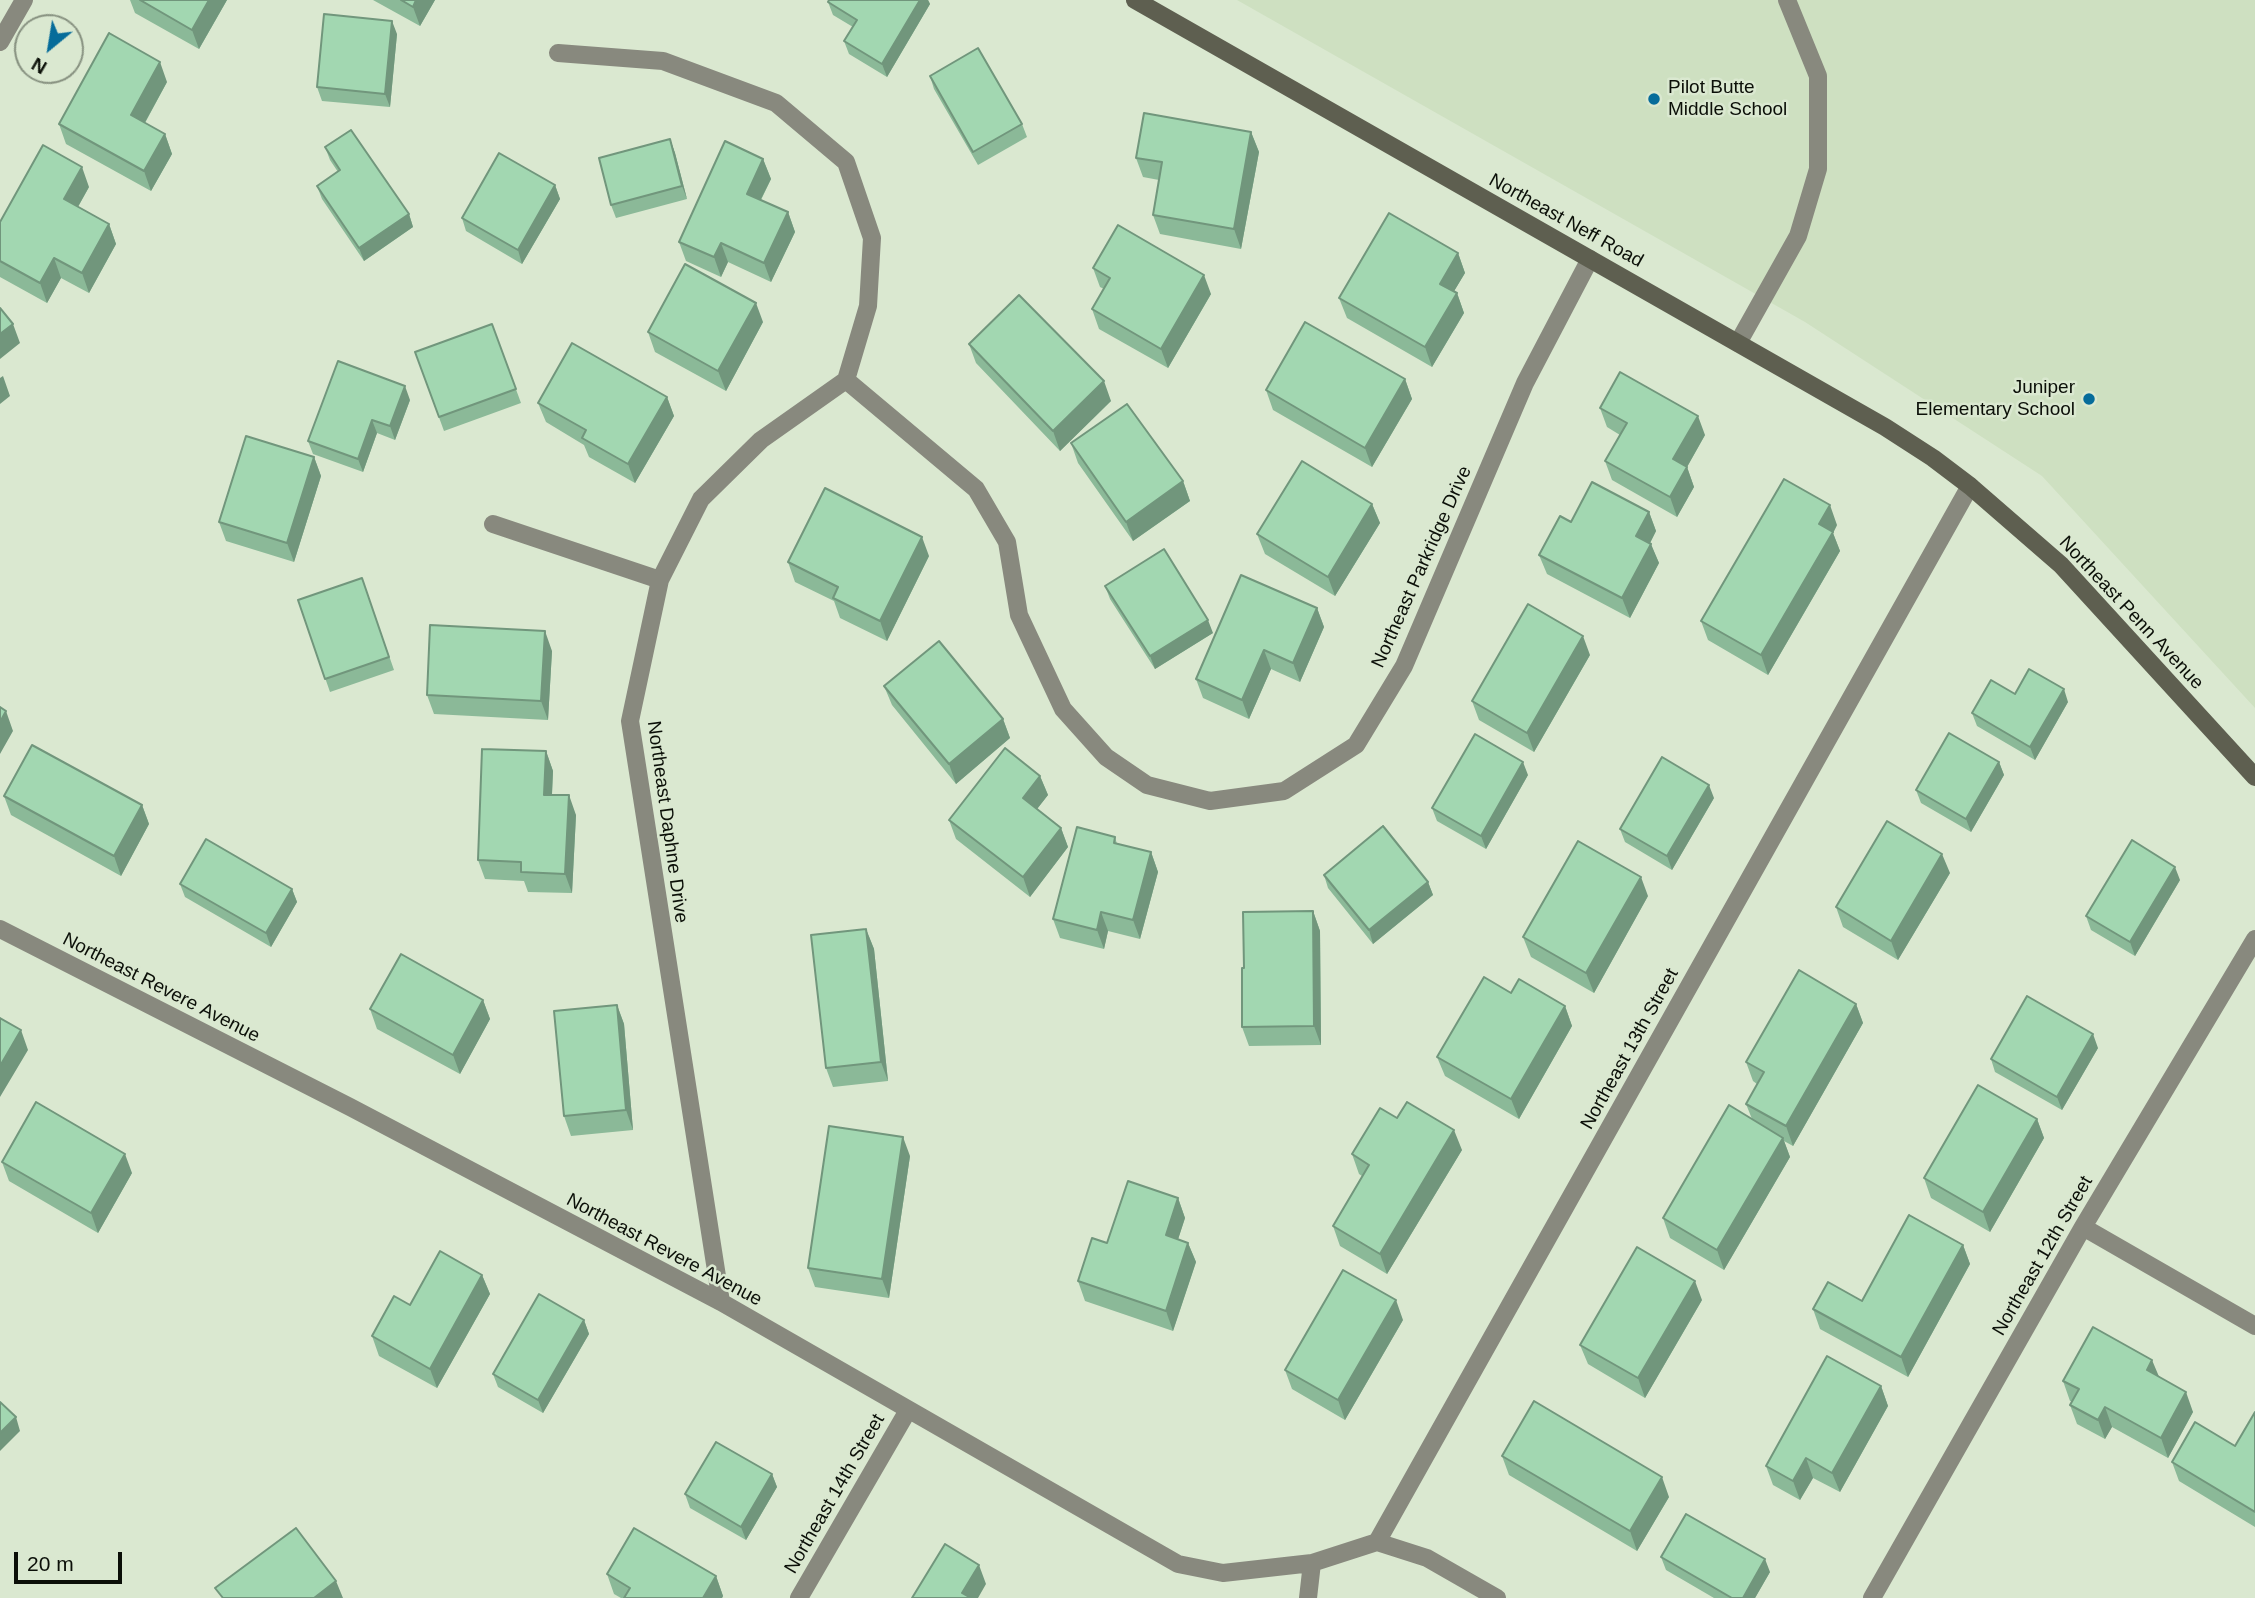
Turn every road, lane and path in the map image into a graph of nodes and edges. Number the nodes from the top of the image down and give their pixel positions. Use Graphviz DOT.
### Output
graph roads {
  1 [pos="24,0"];
  2 [pos="1135,0"];
  3 [pos="1787,0"];
  4 [pos="0,42"];
  5 [pos="558,53"];
  6 [pos="1590,259"];
  7 [pos="1738,343"];
  8 [pos="846,380"];
  9 [pos="1970,486"];
  10 [pos="493,524"];
  11 [pos="660,580"];
  12 [pos="2255,777"];
  13 [pos="0,929"];
  14 [pos="2255,939"];
  15 [pos="2083,1227"];
  16 [pos="721,1303"];
  17 [pos="2255,1326"];
  18 [pos="907,1412"];
  19 [pos="1377,1542"];
  20 [pos="1312,1563"];
  21 [pos="799,1598"];
  22 [pos="1308,1598"];
  23 [pos="1497,1598"];
  24 [pos="1872,1598"];
  1 -- 4 [label="street"];
  2 -- 6 [label="main road, Northeast Neff Road"];
  3 -- 7 [label="street"];
  5 -- 8 [label="street"];
  6 -- 7 [label="main road, Northeast Neff Road"];
  6 -- 8 [label="street, Northeast Parkridge Drive"];
  7 -- 9 [label="main road, Northeast Neff Road"];
  8 -- 11 [label="street, Northeast Daphne Drive"];
  9 -- 12 [label="main road, Northeast Penn Avenue"];
  9 -- 19 [label="street, Northeast 13th Street"];
  10 -- 11 [label="street"];
  11 -- 16 [label="street, Northeast Daphne Drive"];
  13 -- 16 [label="street, Northeast Revere Avenue"];
  14 -- 15 [label="street, Northeast 12th Street"];
  15 -- 17 [label="street"];
  15 -- 24 [label="street, Northeast 12th Street"];
  16 -- 18 [label="street, Northeast Revere Avenue"];
  18 -- 20 [label="street, Northeast Revere Avenue"];
  18 -- 21 [label="street, Northeast 14th Street"];
  19 -- 20 [label="street"];
  19 -- 23 [label="street"];
  20 -- 22 [label="street"];
}
